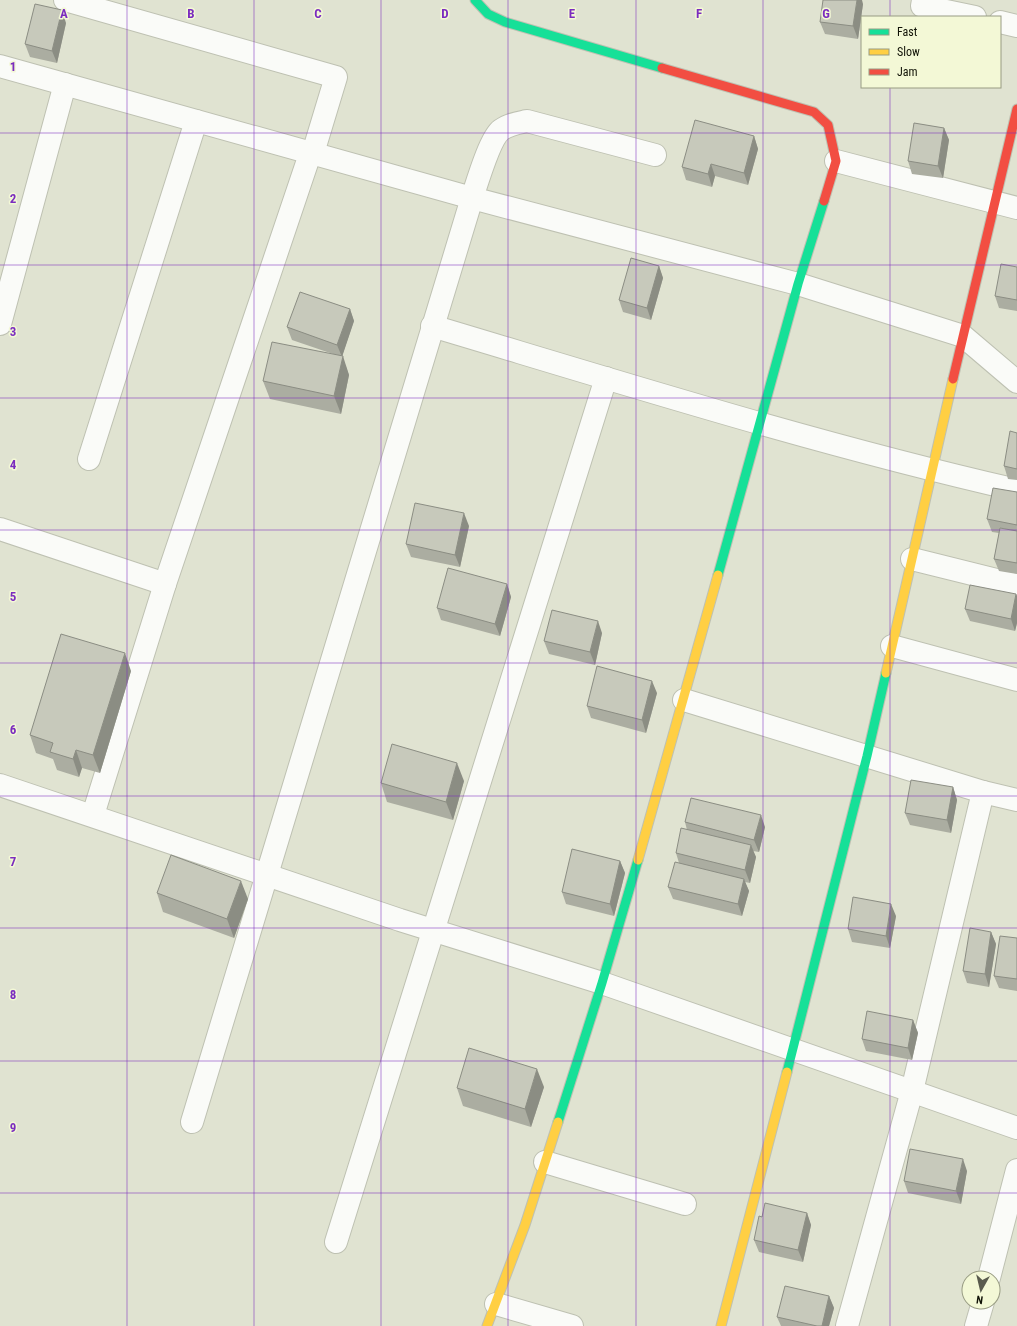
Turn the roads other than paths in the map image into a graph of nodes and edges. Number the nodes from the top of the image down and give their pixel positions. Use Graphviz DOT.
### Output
graph roads {
  1 [pos="65,0"];
  2 [pos="475,0"];
  3 [pos="923,0"];
  4 [pos="970,16"];
  5 [pos="1001,22"];
  6 [pos="1017,26"];
  7 [pos="0,66"];
  8 [pos="65,84"];
  9 [pos="1017,109"];
  10 [pos="196,121"];
  11 [pos="313,153"];
  12 [pos="655,155"];
  13 [pos="836,160"];
  14 [pos="472,198"];
  15 [pos="995,202"];
  16 [pos="1017,208"];
  17 [pos="798,284"];
  18 [pos="0,324"];
  19 [pos="432,326"];
  20 [pos="962,336"];
  21 [pos="606,378"];
  22 [pos="1017,382"];
  23 [pos="759,423"];
  24 [pos="89,459"];
  25 [pos="932,471"];
  26 [pos="1017,490"];
  27 [pos="0,529"];
  28 [pos="912,559"];
  29 [pos="165,584"];
  30 [pos="1017,585"];
  31 [pos="892,646"];
  32 [pos="1017,680"];
  33 [pos="684,700"];
  34 [pos="866,756"];
  35 [pos="0,785"];
  36 [pos="983,792"];
  37 [pos="1017,800"];
  38 [pos="93,815"];
  39 [pos="267,875"];
  40 [pos="433,931"];
  41 [pos="602,983"];
  42 [pos="793,1050"];
  43 [pos="912,1091"];
  44 [pos="192,1122"];
  45 [pos="1017,1128"];
  46 [pos="545,1162"];
  47 [pos="1017,1170"];
  48 [pos="685,1204"];
  49 [pos="336,1242"];
  50 [pos="991,1270"];
  51 [pos="496,1304"];
  52 [pos="981,1310"];
  53 [pos="488,1326"];
  54 [pos="572,1326"];
  55 [pos="721,1326"];
  56 [pos="847,1326"];
  57 [pos="976,1326"];
  1 -- 11 [label="street"];
  2 -- 13 [label="street"];
  3 -- 4 [label="street"];
  5 -- 6 [label="street"];
  7 -- 8 [label="street"];
  8 -- 10 [label="street"];
  8 -- 18 [label="street"];
  9 -- 15 [label="street"];
  10 -- 11 [label="street"];
  10 -- 24 [label="street"];
  11 -- 14 [label="street"];
  11 -- 29 [label="street"];
  12 -- 14 [label="street"];
  13 -- 15 [label="street"];
  13 -- 17 [label="street"];
  14 -- 17 [label="street"];
  14 -- 19 [label="street"];
  15 -- 16 [label="street"];
  15 -- 20 [label="street"];
  17 -- 20 [label="street"];
  17 -- 23 [label="street"];
  19 -- 21 [label="street"];
  19 -- 39 [label="street"];
  20 -- 22 [label="street"];
  20 -- 25 [label="street"];
  21 -- 23 [label="street"];
  21 -- 40 [label="street"];
  23 -- 25 [label="street"];
  23 -- 33 [label="street"];
  25 -- 26 [label="street"];
  25 -- 28 [label="street"];
  27 -- 29 [label="street"];
  28 -- 30 [label="street"];
  28 -- 31 [label="street"];
  29 -- 38 [label="street"];
  31 -- 32 [label="street"];
  31 -- 34 [label="street"];
  33 -- 34 [label="street"];
  33 -- 41 [label="street"];
  34 -- 36 [label="street"];
  34 -- 42 [label="street"];
  35 -- 38 [label="street"];
  36 -- 37 [label="street"];
  36 -- 43 [label="street"];
  38 -- 39 [label="street"];
  39 -- 40 [label="street"];
  39 -- 44 [label="street"];
  40 -- 41 [label="street"];
  40 -- 49 [label="street"];
  41 -- 42 [label="street"];
  41 -- 46 [label="street"];
  42 -- 43 [label="street"];
  42 -- 55 [label="street"];
  43 -- 45 [label="street"];
  43 -- 56 [label="street"];
  46 -- 48 [label="street"];
  46 -- 51 [label="street"];
  47 -- 50 [label="street"];
  51 -- 53 [label="street"];
  51 -- 54 [label="street"];
  52 -- 57 [label="street"];
}
